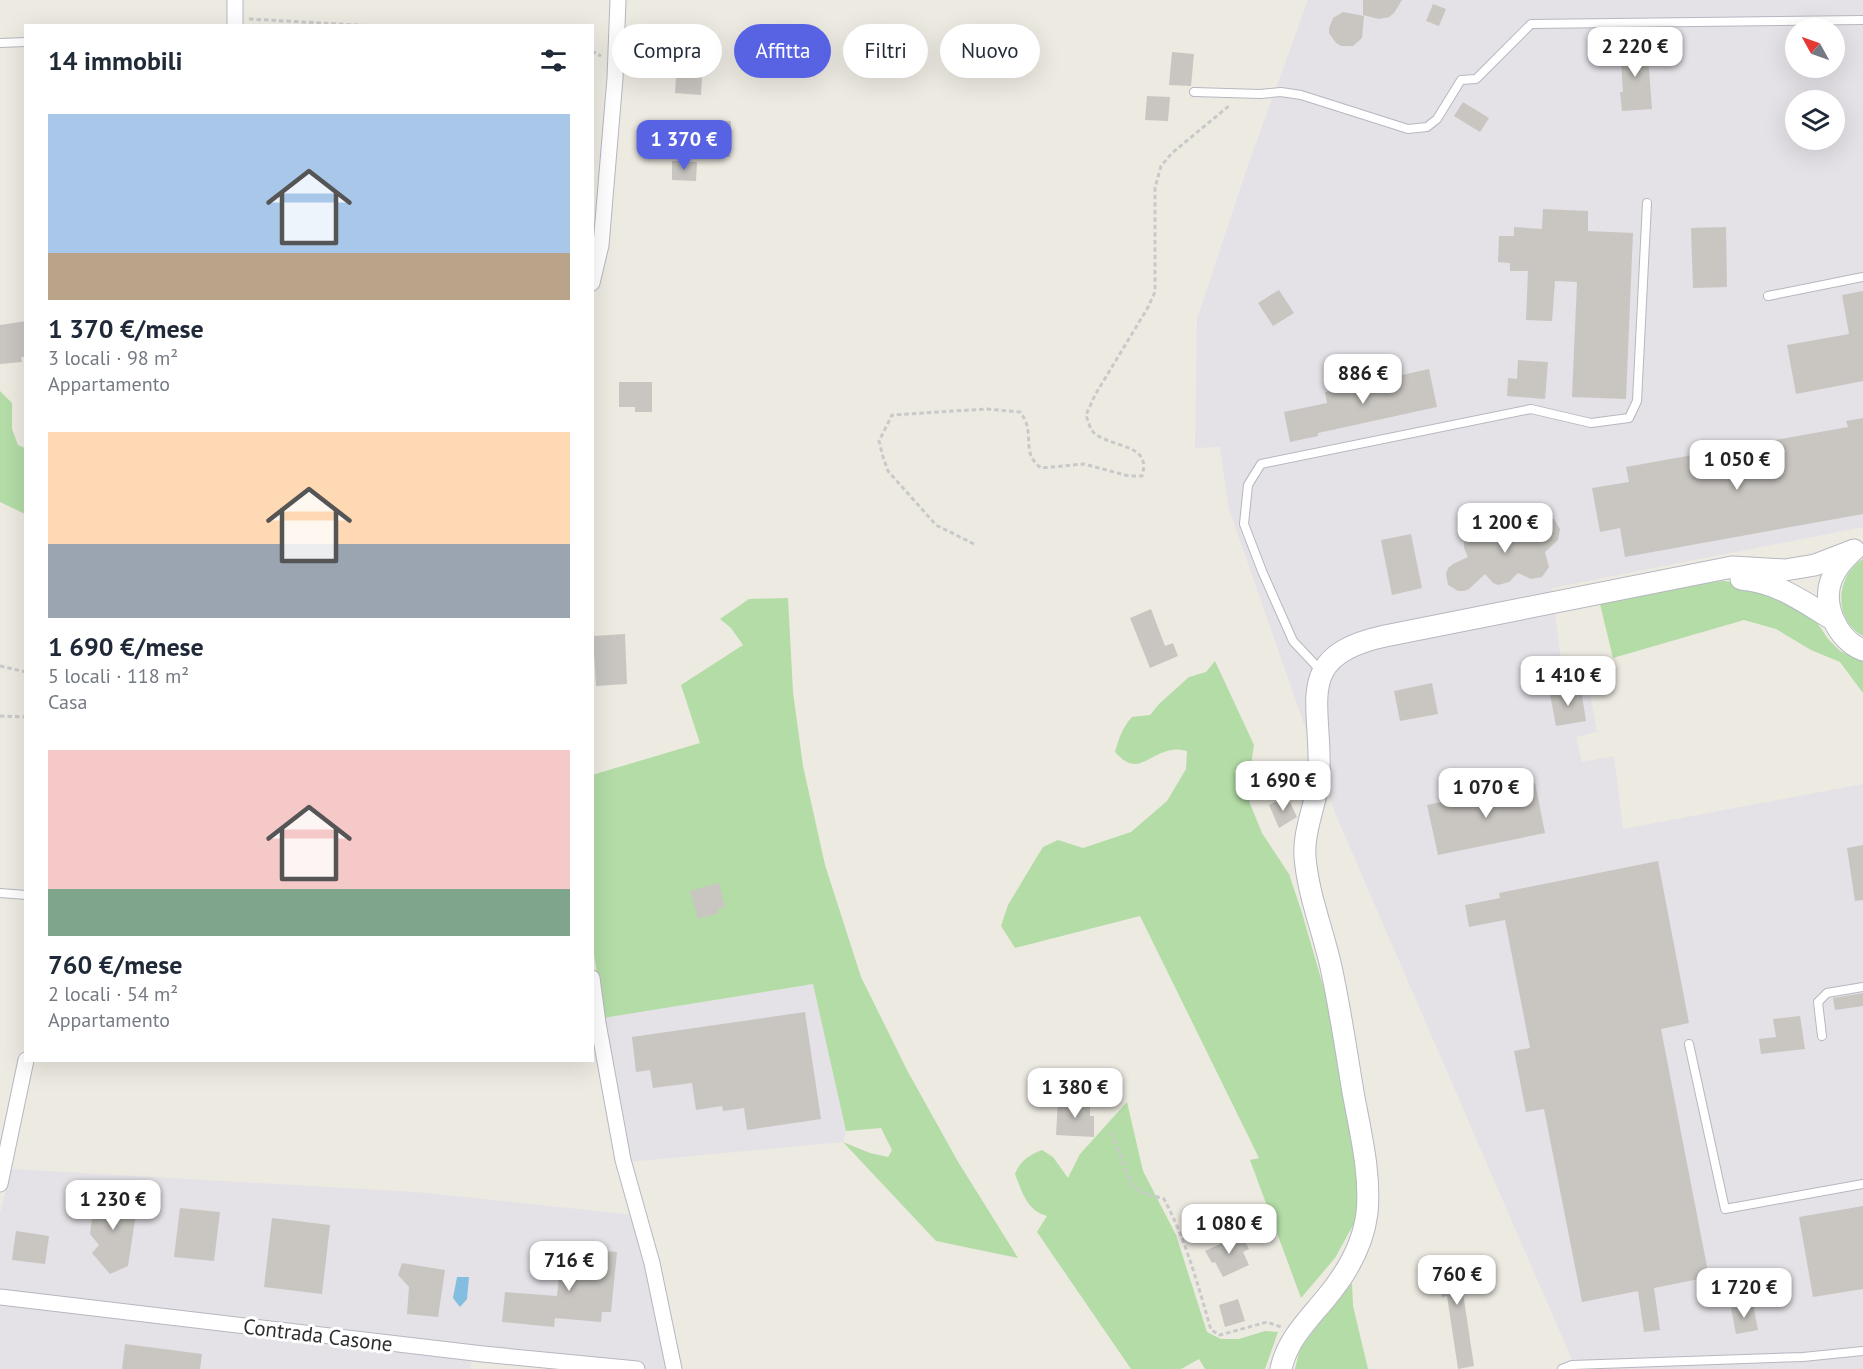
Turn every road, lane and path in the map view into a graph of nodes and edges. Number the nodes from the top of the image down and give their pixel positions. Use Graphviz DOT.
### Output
graph roads {
  1 [pos="235,0"];
  2 [pos="618,0"];
  3 [pos="1863,20"];
  4 [pos="235,22"];
  5 [pos="305,24"];
  6 [pos="0,42"];
  7 [pos="24,42"];
  8 [pos="1194,92"];
  9 [pos="1243,93"];
  10 [pos="1647,203"];
  11 [pos="594,275"];
  12 [pos="1863,277"];
  13 [pos="1768,296"];
  14 [pos="974,544"];
  15 [pos="1859,548"];
  16 [pos="1696,575"];
  17 [pos="1832,619"];
  18 [pos="1863,650"];
  19 [pos="0,666"];
  20 [pos="24,672"];
  21 [pos="1323,673"];
  22 [pos="0,716"];
  23 [pos="24,717"];
  24 [pos="0,893"];
  25 [pos="24,895"];
  26 [pos="1863,987"];
  27 [pos="594,993"];
  28 [pos="1822,1036"];
  29 [pos="1689,1044"];
  30 [pos="26,1062"];
  31 [pos="1112,1132"];
  32 [pos="0,1184"];
  33 [pos="1863,1184"];
  34 [pos="0,1297"];
  35 [pos="1297,1332"];
  36 [pos="1863,1351"];
  37 [pos="482,1362"];
  38 [pos="637,1369"];
  39 [pos="674,1369"];
  40 [pos="1281,1369"];
  41 [pos="1562,1369"];
  1 -- 4 [label="street"];
  2 -- 11 [label="street"];
  3 -- 9 [label="lane"];
  4 -- 5 [label="path"];
  6 -- 7 [label="lane"];
  8 -- 9 [label="lane"];
  9 -- 14 [label="path"];
  10 -- 21 [label="lane"];
  12 -- 13 [label="lane"];
  15 -- 16 [label="main road"];
  15 -- 17 [label="main road"];
  16 -- 17 [label="main road"];
  16 -- 21 [label="main road"];
  17 -- 18 [label="main road"];
  19 -- 20 [label="path"];
  21 -- 35 [label="main road"];
  22 -- 23 [label="path"];
  24 -- 25 [label="lane"];
  26 -- 28 [label="lane"];
  27 -- 39 [label="street"];
  29 -- 33 [label="lane"];
  30 -- 32 [label="street"];
  31 -- 35 [label="path"];
  34 -- 37 [label="street, Contrada Casone"];
  35 -- 40 [label="main road"];
  36 -- 41 [label="lane"];
  37 -- 38 [label="street, Contrada Casone"];
}
